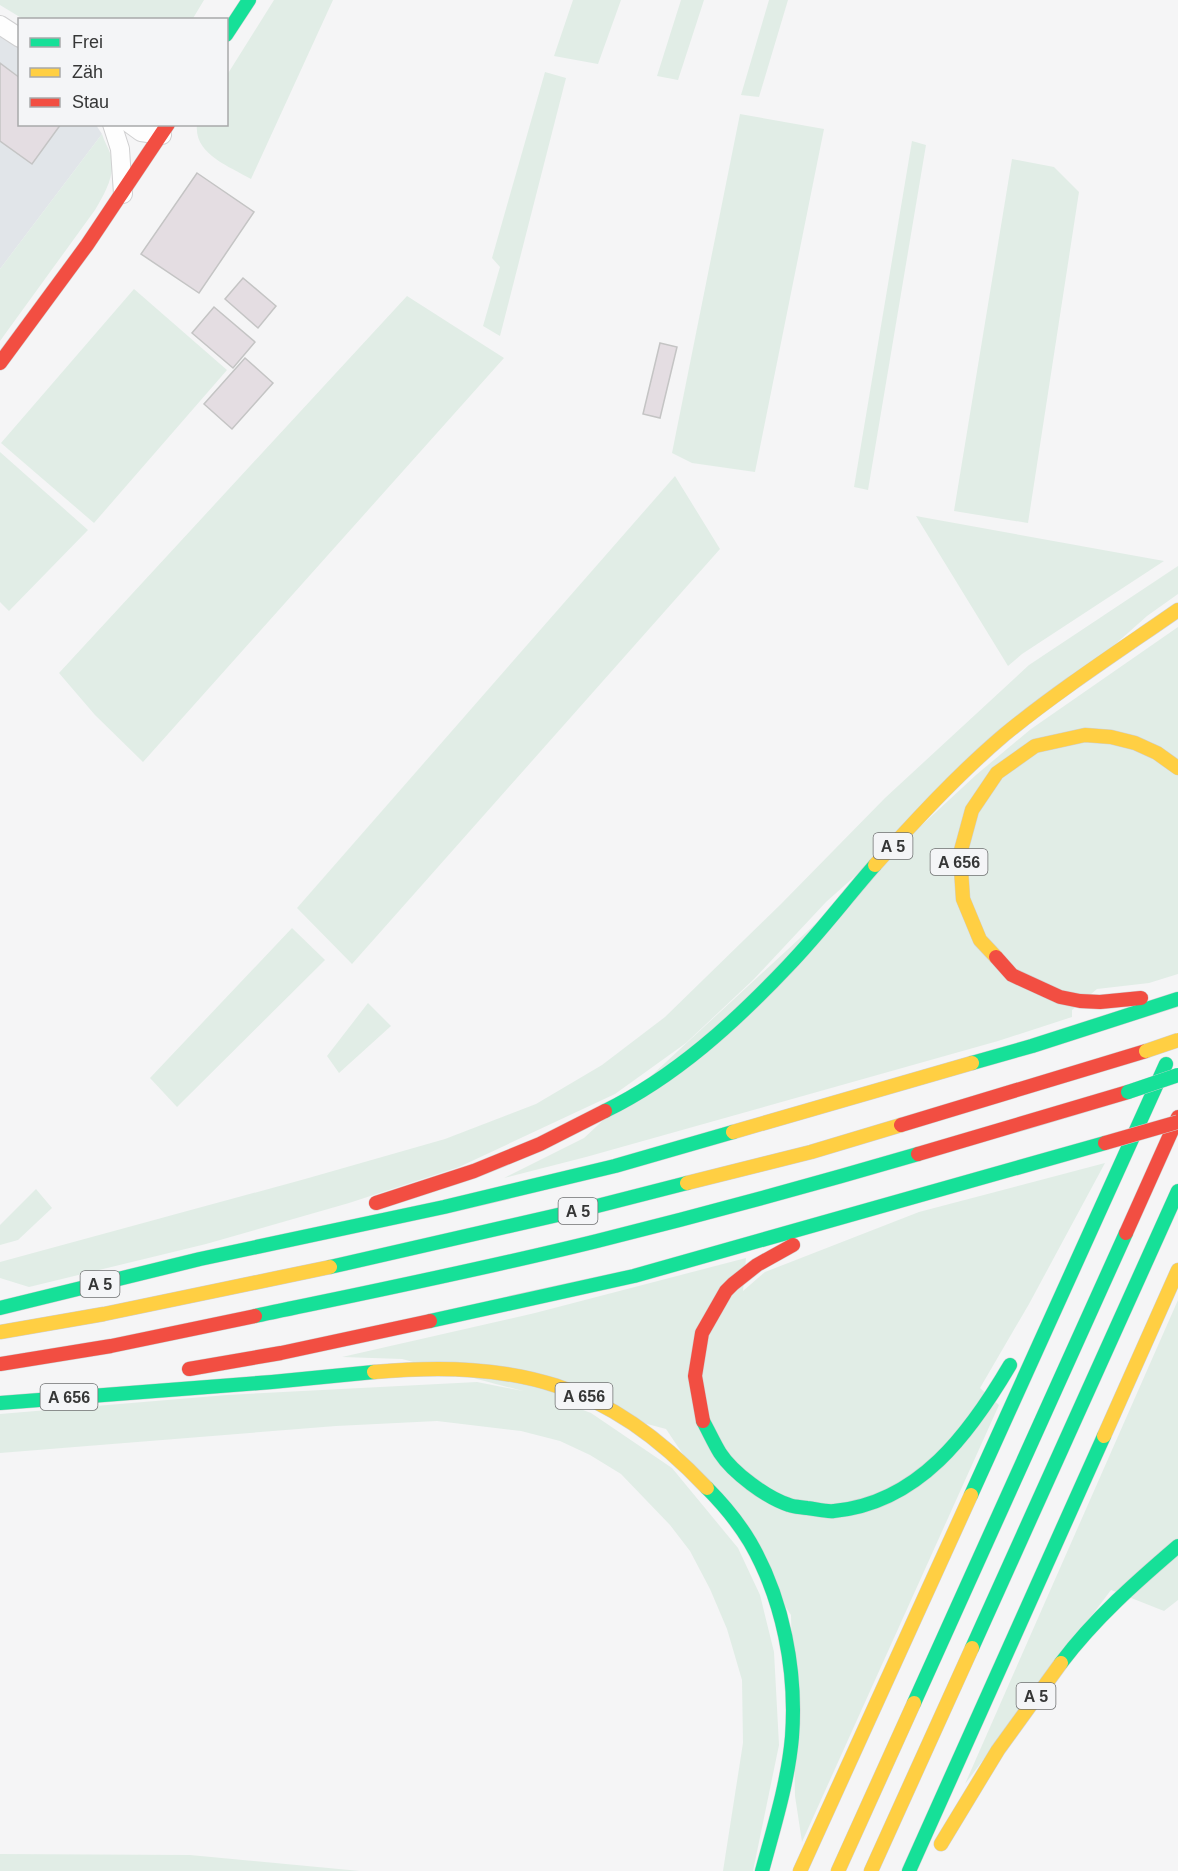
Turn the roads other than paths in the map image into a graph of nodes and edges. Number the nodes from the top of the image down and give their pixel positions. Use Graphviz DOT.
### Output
graph roads {
  1 [pos="249,0"];
  2 [pos="0,25"];
  3 [pos="228,32"];
  4 [pos="18,37"];
  5 [pos="113,126"];
  6 [pos="132,126"];
  7 [pos="162,128"];
  8 [pos="123,194"];
  9 [pos="0,363"];
  10 [pos="1178,610"];
  11 [pos="1178,768"];
  12 [pos="1174,996"];
  13 [pos="1178,1039"];
  14 [pos="1178,1075"];
  15 [pos="1178,1117"];
  16 [pos="1178,1122"];
  17 [pos="1178,1191"];
  18 [pos="891,1204"];
  19 [pos="360,1208"];
  20 [pos="325,1219"];
  21 [pos="200,1259"];
  22 [pos="1077,1260"];
  23 [pos="1178,1270"];
  24 [pos="0,1308"];
  25 [pos="1035,1320"];
  26 [pos="0,1332"];
  27 [pos="1020,1349"];
  28 [pos="0,1364"];
  29 [pos="176,1372"];
  30 [pos="141,1378"];
  31 [pos="6,1402"];
  32 [pos="1178,1546"];
  33 [pos="937,1851"];
  34 [pos="762,1871"];
  35 [pos="800,1871"];
  36 [pos="838,1871"];
  37 [pos="871,1871"];
  38 [pos="909,1871"];
  1 -- 3 [label="main road"];
  2 -- 4 [label="street"];
  5 -- 8 [label="street"];
  6 -- 7 [label="street"];
  7 -- 8 [label="main road"];
  8 -- 9 [label="main road"];
  10 -- 19 [label="main road, A 5"];
  11 -- 12 [label="main road, A 656"];
  12 -- 21 [label="main road, A 5"];
  13 -- 22 [label="main road"];
  13 -- 26 [label="main road, A 5, bridge"];
  14 -- 28 [label="main road, A 5, bridge"];
  15 -- 36 [label="main road"];
  16 -- 18 [label="main road, bridge"];
  17 -- 37 [label="main road"];
  18 -- 27 [label="main road"];
  18 -- 29 [label="main road"];
  20 -- 21 [label="main road, A 5"];
  21 -- 24 [label="main road, A 5"];
  22 -- 25 [label="main road"];
  22 -- 35 [label="main road"];
  23 -- 38 [label="main road"];
  30 -- 31 [label="main road"];
  31 -- 34 [label="main road, A 656"];
  32 -- 33 [label="main road, A 5"];
}
